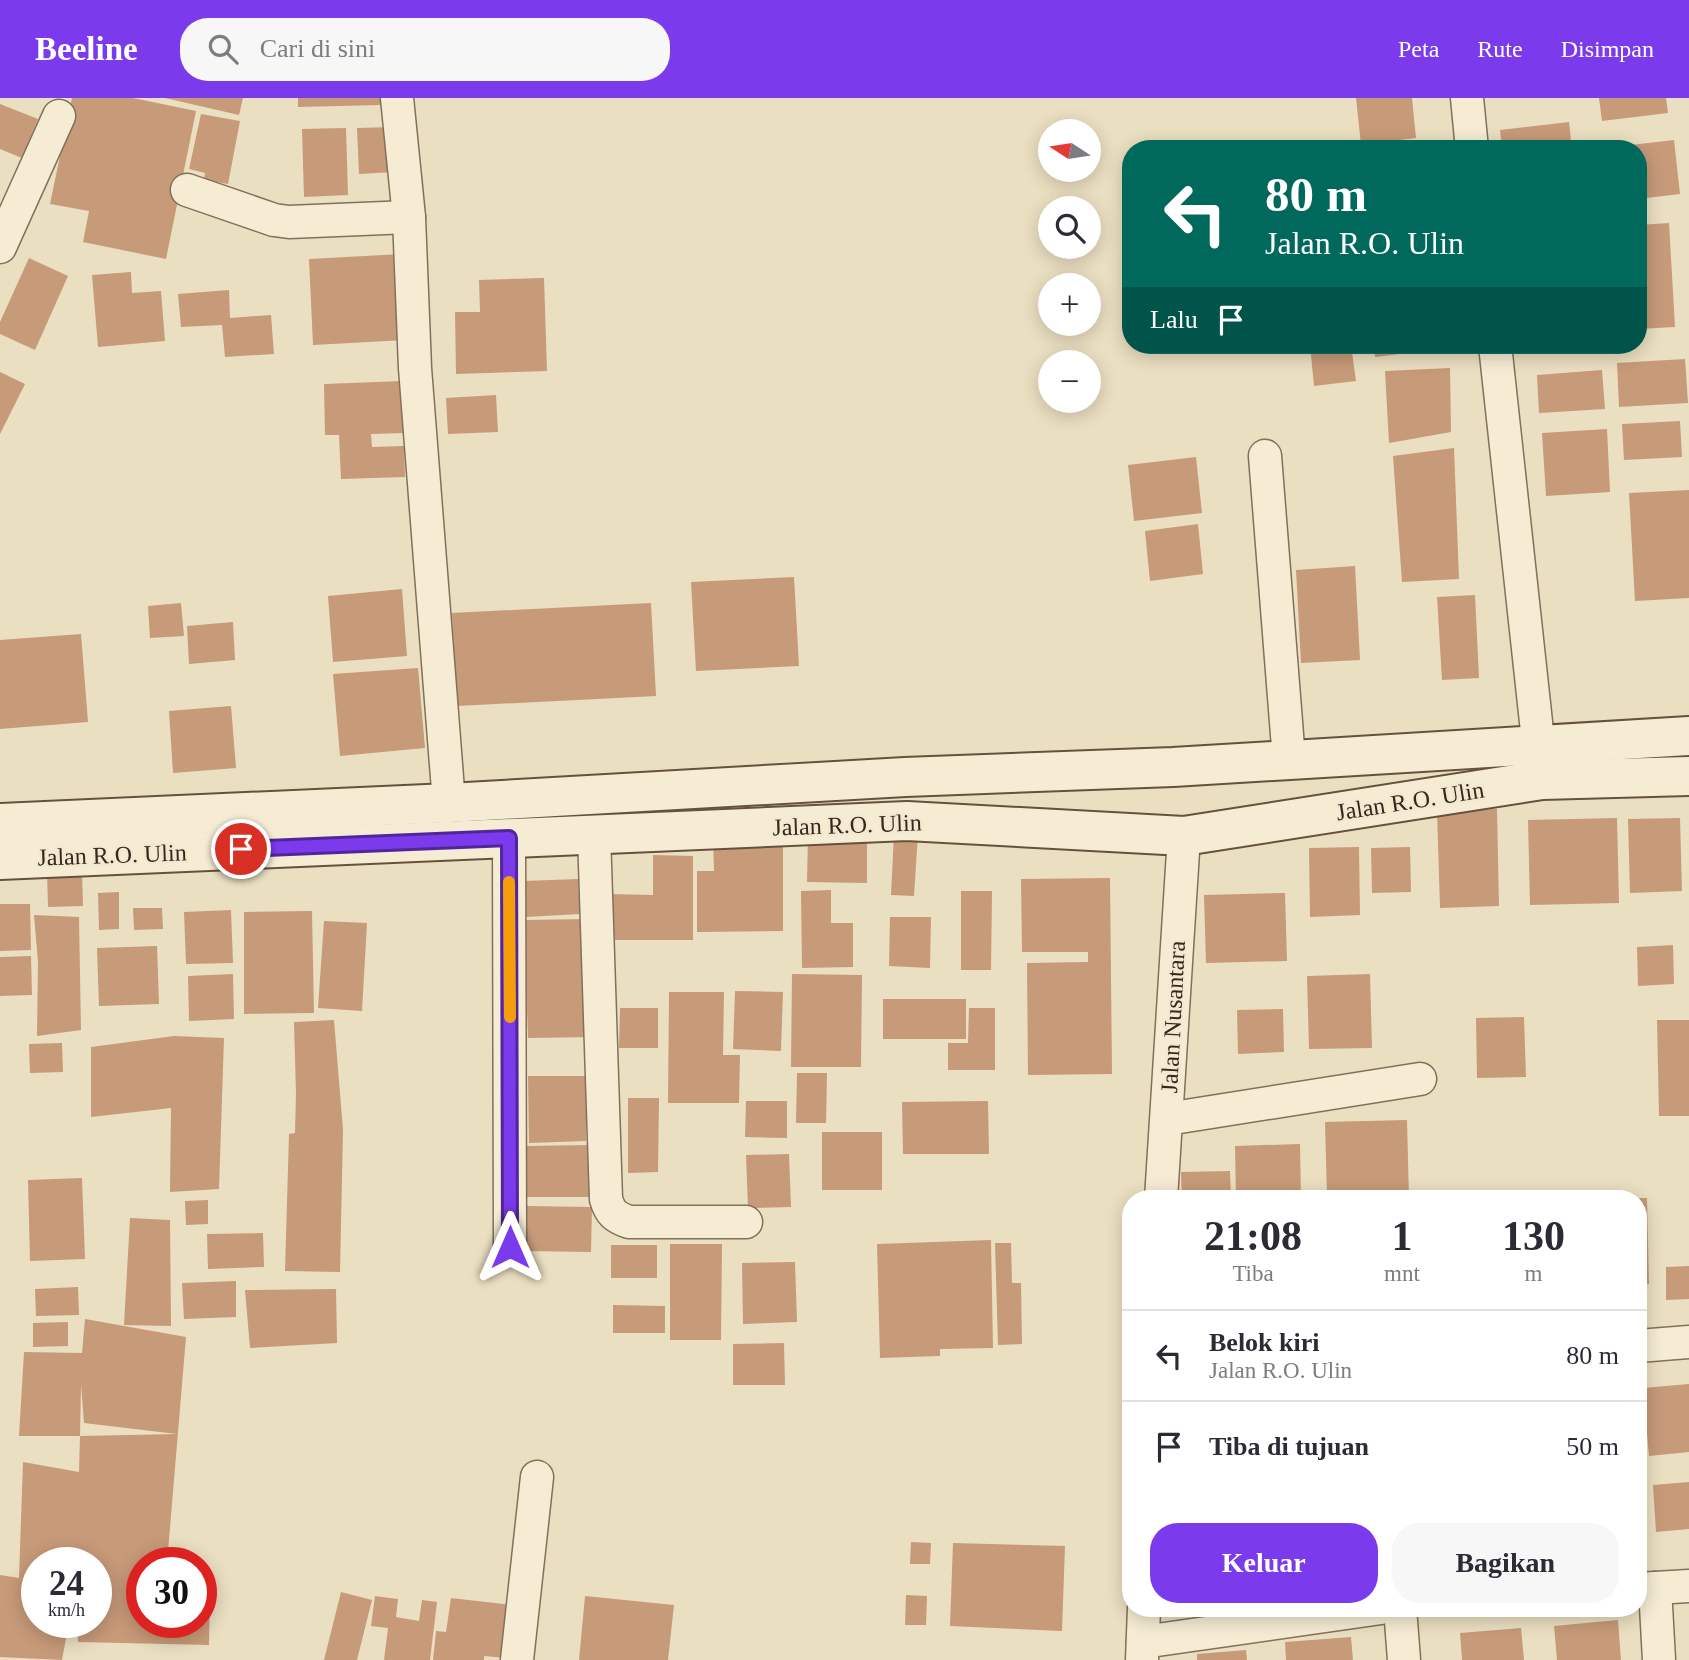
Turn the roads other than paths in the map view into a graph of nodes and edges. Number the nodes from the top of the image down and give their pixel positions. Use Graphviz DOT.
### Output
graph roads {
  1 [pos="397,98"];
  2 [pos="1467,98"];
  3 [pos="59,116"];
  4 [pos="1471,140"];
  5 [pos="187,190"];
  6 [pos="409,217"];
  7 [pos="0,247"];
  8 [pos="1496,354"];
  9 [pos="1265,456"];
  10 [pos="1689,736"];
  11 [pos="1289,760"];
  12 [pos="1541,763"];
  13 [pos="1689,776"];
  14 [pos="905,777"];
  15 [pos="838,782"];
  16 [pos="449,803"];
  17 [pos="908,821"];
  18 [pos="0,823"];
  19 [pos="836,824"];
  20 [pos="594,834"];
  21 [pos="1184,836"];
  22 [pos="509,838"];
  23 [pos="0,859"];
  24 [pos="1420,1079"];
  25 [pos="1167,1119"];
  26 [pos="1162,1190"];
  27 [pos="746,1222"];
  28 [pos="510,1247"];
  29 [pos="1689,1342"];
  30 [pos="1647,1345"];
  31 [pos="537,1476"];
  32 [pos="1689,1586"];
  33 [pos="1647,1588"];
  34 [pos="1647,1594"];
  35 [pos="1144,1617"];
  36 [pos="1331,1617"];
  37 [pos="1401,1617"];
  38 [pos="1143,1651"];
  39 [pos="517,1660"];
  40 [pos="1404,1660"];
  41 [pos="1659,1660"];
  1 -- 6 [label="street"];
  2 -- 4 [label="street"];
  3 -- 7 [label="street"];
  5 -- 6 [label="street"];
  6 -- 16 [label="street"];
  8 -- 12 [label="street"];
  9 -- 11 [label="street"];
  10 -- 12 [label="main road, Jalan R.O. Ulin"];
  11 -- 12 [label="main road, Jalan R.O. Ulin"];
  11 -- 14 [label="main road, Jalan R.O. Ulin"];
  12 -- 13 [label="main road, Jalan R.O. Ulin"];
  12 -- 21 [label="main road, Jalan R.O. Ulin"];
  14 -- 15 [label="main road, Jalan R.O. Ulin"];
  14 -- 17 [label="main road"];
  15 -- 16 [label="main road, Jalan R.O. Ulin"];
  15 -- 19 [label="main road"];
  16 -- 18 [label="main road, Jalan R.O. Ulin"];
  17 -- 19 [label="main road, Jalan R.O. Ulin"];
  17 -- 21 [label="main road, Jalan R.O. Ulin"];
  19 -- 20 [label="main road, Jalan R.O. Ulin"];
  20 -- 22 [label="main road, Jalan R.O. Ulin"];
  20 -- 27 [label="street"];
  21 -- 25 [label="street, Jalan Nusantara"];
  22 -- 23 [label="main road, Jalan R.O. Ulin"];
  22 -- 28 [label="street"];
  24 -- 25 [label="street"];
  25 -- 26 [label="street, Jalan Nusantara"];
  29 -- 30 [label="street"];
  31 -- 39 [label="street"];
  32 -- 33 [label="street"];
  34 -- 41 [label="street"];
  35 -- 38 [label="street"];
  36 -- 38 [label="street"];
  37 -- 40 [label="street"];
}
